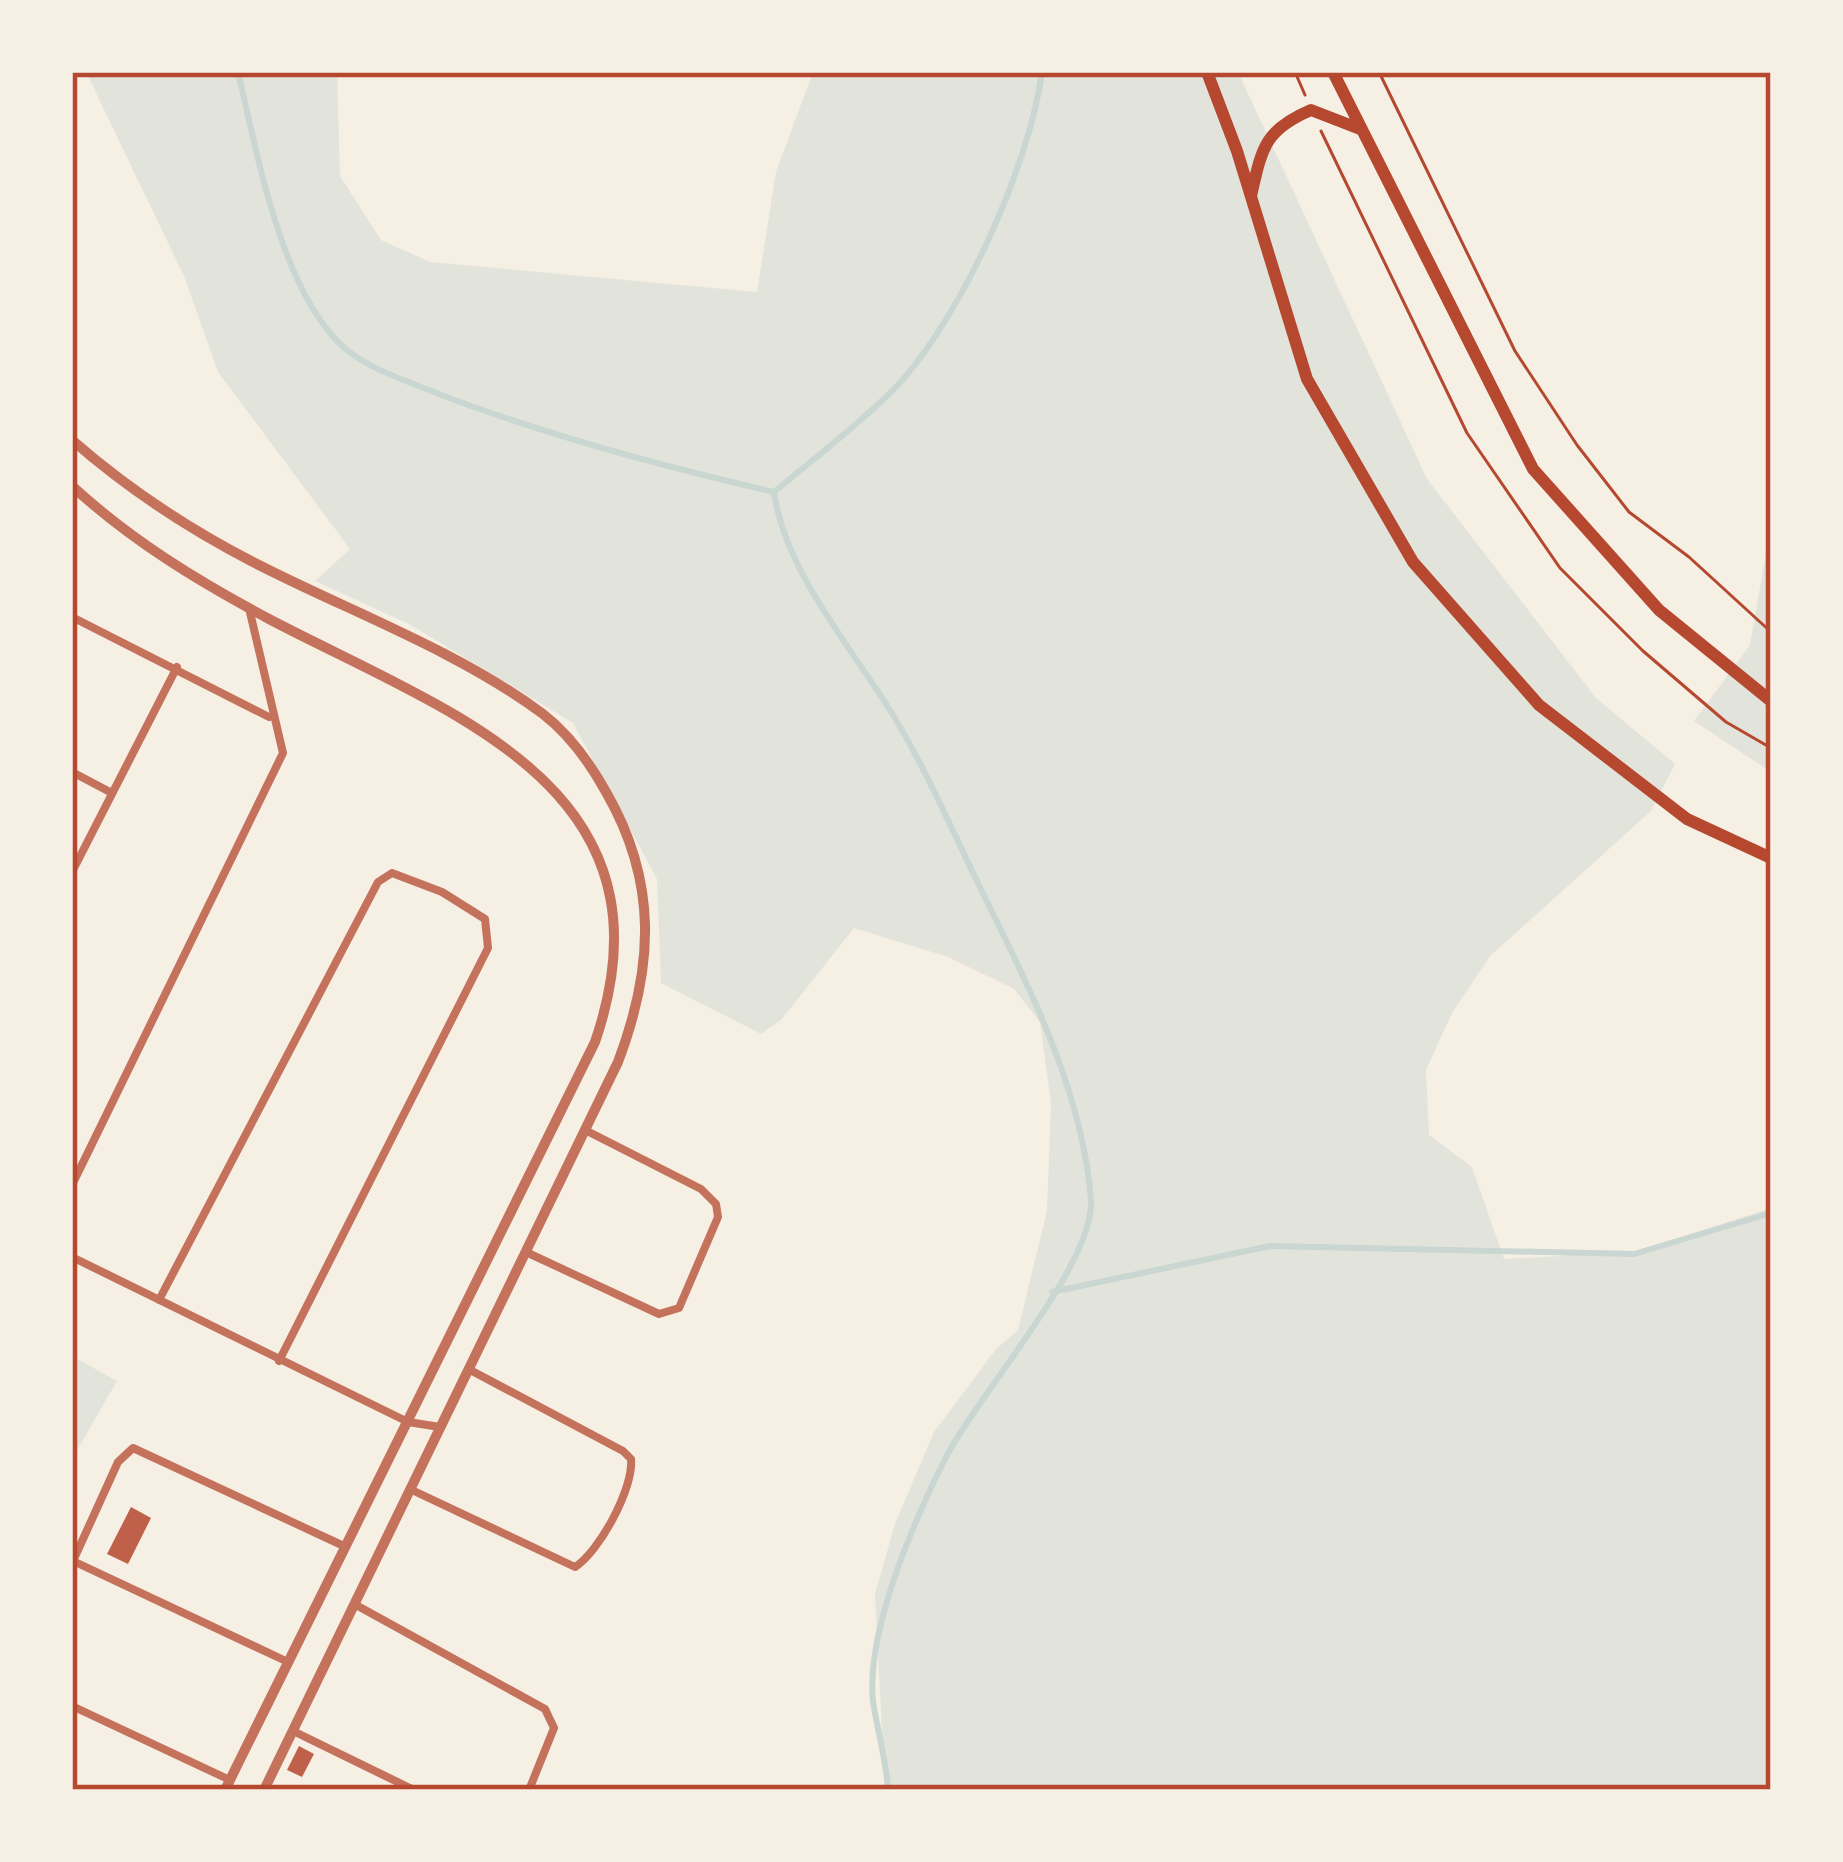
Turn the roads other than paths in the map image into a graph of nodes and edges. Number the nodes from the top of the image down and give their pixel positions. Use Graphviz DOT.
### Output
graph roads {
  1 [pos="1207,72"];
  2 [pos="1333,72"];
  3 [pos="1361,129"];
  4 [pos="1251,196"];
  5 [pos="72,440"];
  6 [pos="72,486"];
  7 [pos="249,608"];
  8 [pos="72,617"];
  9 [pos="177,667"];
  10 [pos="1771,701"];
  11 [pos="270,718"];
  12 [pos="72,772"];
  13 [pos="110,792"];
  14 [pos="1771,858"];
  15 [pos="72,872"];
  16 [pos="587,1131"];
  17 [pos="72,1185"];
  18 [pos="512,1216"];
  19 [pos="539,1231"];
  20 [pos="527,1253"];
  21 [pos="72,1257"];
  22 [pos="159,1300"];
  23 [pos="279,1361"];
  24 [pos="472,1371"];
  25 [pos="408,1422"];
  26 [pos="443,1428"];
  27 [pos="414,1491"];
  28 [pos="346,1547"];
  29 [pos="72,1561"];
  30 [pos="356,1605"];
  31 [pos="289,1662"];
  32 [pos="72,1706"];
  33 [pos="293,1731"];
  34 [pos="227,1785"];
  35 [pos="264,1790"];
  36 [pos="414,1790"];
  37 [pos="529,1790"];
  1 -- 4 [label="main road"];
  2 -- 3 [label="main road"];
  3 -- 4 [label="main road"];
  3 -- 10 [label="main road"];
  4 -- 14 [label="main road"];
  5 -- 16 [label="street"];
  6 -- 7 [label="street"];
  7 -- 11 [label="street"];
  7 -- 18 [label="street"];
  8 -- 9 [label="street"];
  9 -- 11 [label="street"];
  9 -- 13 [label="street"];
  11 -- 17 [label="street"];
  12 -- 13 [label="street"];
  13 -- 15 [label="street"];
  16 -- 19 [label="street"];
  16 -- 20 [label="street"];
  18 -- 19 [label="street"];
  18 -- 25 [label="street"];
  19 -- 20 [label="street"];
  20 -- 24 [label="street"];
  21 -- 22 [label="street"];
  22 -- 23 [label="street"];
  22 -- 23 [label="street"];
  23 -- 25 [label="street"];
  24 -- 26 [label="street"];
  24 -- 27 [label="street"];
  25 -- 26 [label="street"];
  25 -- 28 [label="street"];
  26 -- 27 [label="street"];
  27 -- 30 [label="street"];
  28 -- 29 [label="street"];
  28 -- 31 [label="street"];
  29 -- 31 [label="street"];
  30 -- 33 [label="street"];
  30 -- 37 [label="street"];
  31 -- 34 [label="street"];
  32 -- 34 [label="street"];
  33 -- 35 [label="street"];
  33 -- 36 [label="street"];
}
